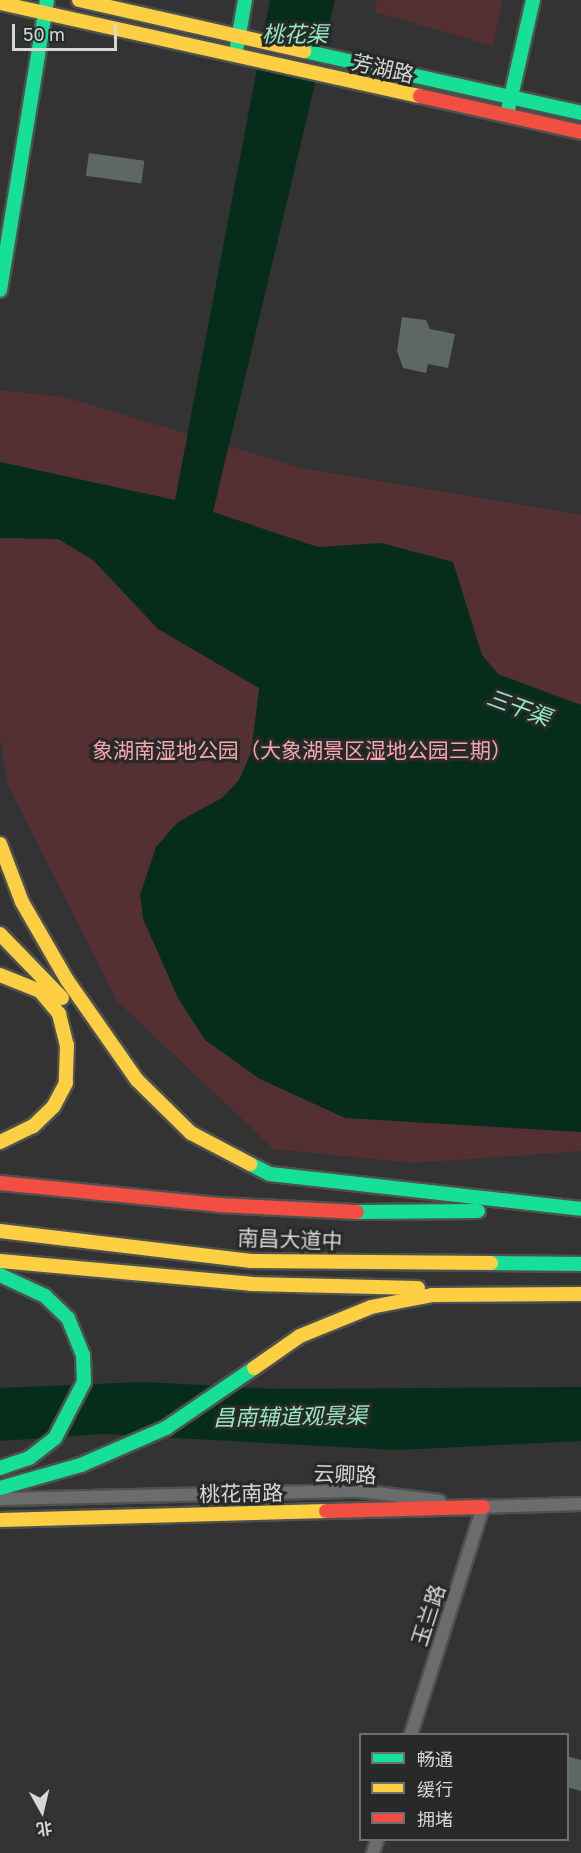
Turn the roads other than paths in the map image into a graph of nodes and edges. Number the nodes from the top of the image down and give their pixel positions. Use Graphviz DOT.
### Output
graph roads {
  1 [pos="79,0"];
  2 [pos="245,0"];
  3 [pos="533,0"];
  4 [pos="0,3"];
  5 [pos="46,5"];
  6 [pos="240,35"];
  7 [pos="236,55"];
  8 [pos="509,101"];
  9 [pos="581,113"];
  10 [pos="507,119"];
  11 [pos="581,132"];
  12 [pos="0,290"];
  13 [pos="0,844"];
  14 [pos="0,934"];
  15 [pos="0,975"];
  16 [pos="137,1080"];
  17 [pos="0,1142"];
  18 [pos="0,1183"];
  19 [pos="581,1209"];
  20 [pos="0,1231"];
  21 [pos="0,1261"];
  22 [pos="581,1264"];
  23 [pos="0,1275"];
  24 [pos="581,1293"];
  25 [pos="0,1468"];
  26 [pos="0,1488"];
  27 [pos="0,1499"];
  28 [pos="581,1504"];
  29 [pos="483,1507"];
  30 [pos="0,1520"];
  31 [pos="411,1733"];
  1 -- 6 [label="main road, 芳湖路"];
  2 -- 6 [label="main road"];
  3 -- 8 [label="main road"];
  4 -- 5 [label="main road, 芳湖路"];
  5 -- 7 [label="main road, 芳湖路"];
  5 -- 12 [label="main road"];
  6 -- 7 [label="main road"];
  6 -- 8 [label="main road, 芳湖路"];
  7 -- 10 [label="main road, 芳湖路"];
  8 -- 9 [label="main road, 芳湖路"];
  8 -- 10 [label="main road"];
  10 -- 11 [label="main road, 芳湖路"];
  13 -- 16 [label="main road"];
  14 -- 16 [label="main road"];
  15 -- 17 [label="main road"];
  16 -- 19 [label="main road"];
  18 -- 19 [label="main road, 南昌大道中"];
  20 -- 22 [label="main road, 南昌大道中"];
  21 -- 24 [label="main road"];
  23 -- 25 [label="main road"];
  24 -- 26 [label="main road"];
  27 -- 29 [label="street, 云卿路"];
  28 -- 29 [label="street, 云卿路"];
  29 -- 30 [label="main road, 桃花南路"];
  29 -- 31 [label="street, 玉兰路"];
}
